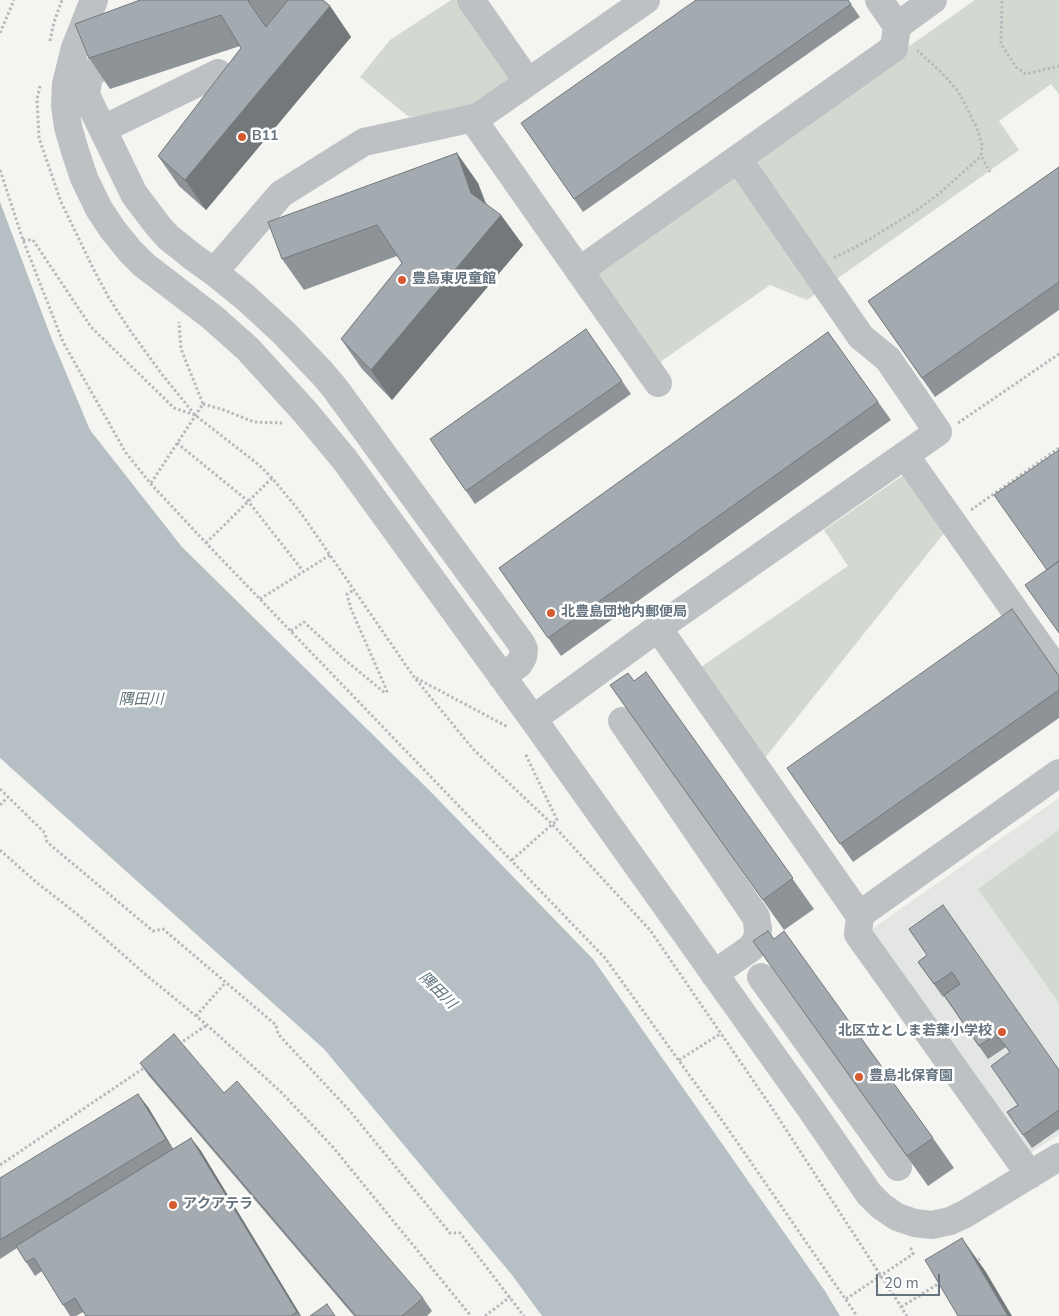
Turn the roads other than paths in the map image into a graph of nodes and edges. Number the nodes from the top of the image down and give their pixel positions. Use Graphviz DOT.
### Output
graph roads {
  1 [pos="94,0"];
  2 [pos="471,0"];
  3 [pos="646,0"];
  4 [pos="878,0"];
  5 [pos="933,0"];
  6 [pos="897,26"];
  7 [pos="96,70"];
  8 [pos="218,73"];
  9 [pos="528,82"];
  10 [pos="472,118"];
  11 [pos="103,129"];
  12 [pos="738,158"];
  13 [pos="580,271"];
  14 [pos="214,272"];
  15 [pos="658,383"];
  16 [pos="905,455"];
  17 [pos="658,628"];
  18 [pos="1059,673"];
  19 [pos="502,677"];
  20 [pos="533,719"];
  21 [pos="622,721"];
  22 [pos="1059,773"];
  23 [pos="860,916"];
  24 [pos="714,974"];
  25 [pos="761,977"];
  26 [pos="840,1086"];
  27 [pos="810,1108"];
  28 [pos="1059,1157"];
  29 [pos="898,1167"];
  30 [pos="1030,1175"];
  1 -- 19 [label="street"];
  2 -- 9 [label="street"];
  3 -- 9 [label="street"];
  4 -- 6 [label="street"];
  5 -- 6 [label="street"];
  6 -- 12 [label="street"];
  7 -- 11 [label="street"];
  8 -- 11 [label="street"];
  9 -- 10 [label="street"];
  10 -- 13 [label="street"];
  10 -- 14 [label="street"];
  11 -- 14 [label="street"];
  12 -- 13 [label="street"];
  12 -- 16 [label="street"];
  13 -- 15 [label="street"];
  14 -- 19 [label="street"];
  16 -- 17 [label="street"];
  16 -- 18 [label="street"];
  17 -- 20 [label="street"];
  17 -- 23 [label="street"];
  19 -- 20 [label="street"];
  20 -- 24 [label="street"];
  21 -- 24 [label="street"];
  22 -- 23 [label="street"];
  23 -- 30 [label="street"];
  24 -- 27 [label="street"];
  25 -- 26 [label="street"];
  26 -- 27 [label="street"];
  26 -- 29 [label="street"];
  27 -- 30 [label="street"];
  28 -- 30 [label="street"];
}
